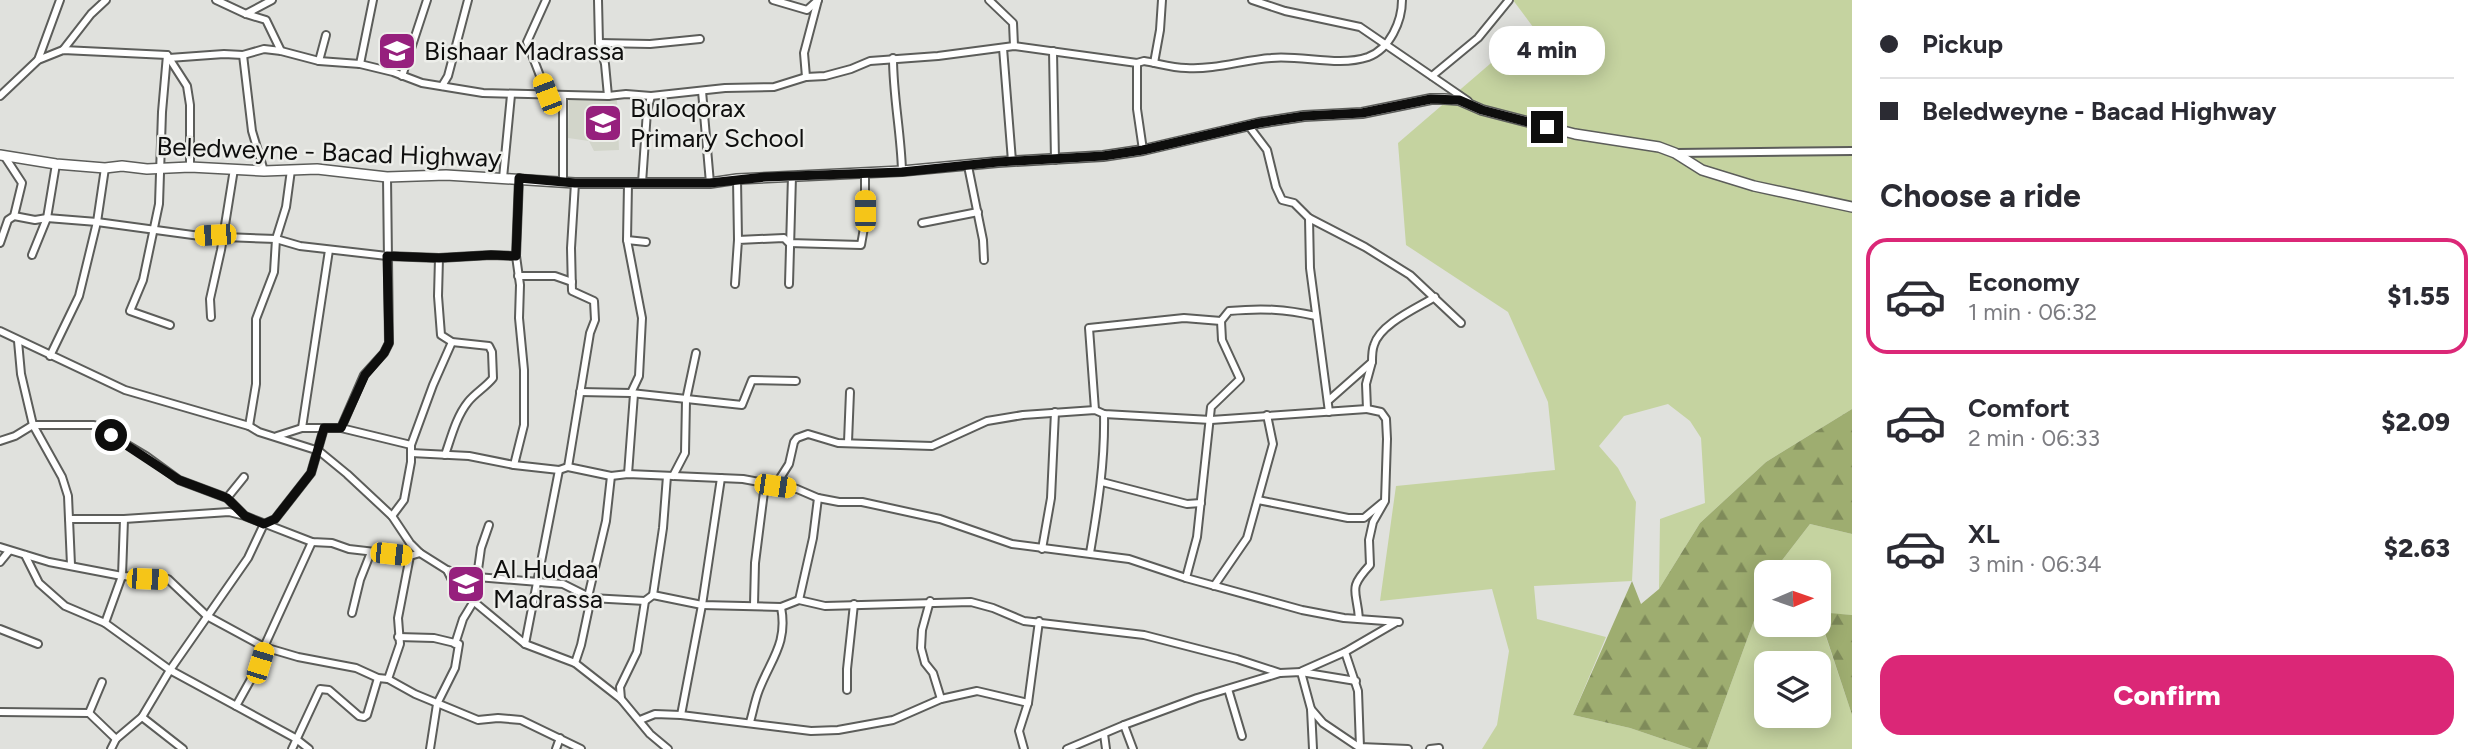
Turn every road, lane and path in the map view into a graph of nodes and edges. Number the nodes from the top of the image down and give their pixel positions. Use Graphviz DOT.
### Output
graph roads {
  1 [pos="60,0"];
  2 [pos="106,0"];
  3 [pos="216,0"];
  4 [pos="272,0"];
  5 [pos="373,0"];
  6 [pos="427,0"];
  7 [pos="468,0"];
  8 [pos="546,0"];
  9 [pos="598,0"];
  10 [pos="774,0"];
  11 [pos="818,0"];
  12 [pos="989,0"];
  13 [pos="1162,0"];
  14 [pos="1252,0"];
  15 [pos="1402,0"];
  16 [pos="1509,0"];
  17 [pos="1263,1"];
  18 [pos="1000,3"];
  19 [pos="246,14"];
  20 [pos="326,35"];
  21 [pos="700,39"];
  22 [pos="599,43"];
  23 [pos="1387,45"];
  24 [pos="1014,46"];
  25 [pos="1003,48"];
  26 [pos="63,50"];
  27 [pos="281,51"];
  28 [pos="1053,51"];
  29 [pos="243,55"];
  30 [pos="168,56"];
  31 [pos="892,58"];
  32 [pos="38,60"];
  33 [pos="319,61"];
  34 [pos="1137,63"];
  35 [pos="1154,63"];
  36 [pos="360,64"];
  37 [pos="402,76"];
  38 [pos="1432,76"];
  39 [pos="806,77"];
  40 [pos="442,86"];
  41 [pos="702,91"];
  42 [pos="547,94"];
  43 [pos="511,95"];
  44 [pos="563,95"];
  45 [pos="0,96"];
  46 [pos="608,96"];
  47 [pos="651,96"];
  48 [pos="1482,110"];
  49 [pos="1248,125"];
  50 [pos="1143,150"];
  51 [pos="1852,151"];
  52 [pos="1675,153"];
  53 [pos="2,156"];
  54 [pos="1055,160"];
  55 [pos="1012,161"];
  56 [pos="56,164"];
  57 [pos="968,166"];
  58 [pos="162,167"];
  59 [pos="190,167"];
  60 [pos="105,168"];
  61 [pos="234,169"];
  62 [pos="291,170"];
  63 [pos="264,171"];
  64 [pos="865,172"];
  65 [pos="902,172"];
  66 [pos="792,176"];
  67 [pos="387,177"];
  68 [pos="503,178"];
  69 [pos="519,178"];
  70 [pos="737,179"];
  71 [pos="563,182"];
  72 [pos="575,183"];
  73 [pos="642,183"];
  74 [pos="710,183"];
  75 [pos="628,184"];
  76 [pos="1852,207"];
  77 [pos="978,212"];
  78 [pos="15,216"];
  79 [pos="47,218"];
  80 [pos="1309,218"];
  81 [pos="97,222"];
  82 [pos="922,223"];
  83 [pos="154,229"];
  84 [pos="223,235"];
  85 [pos="276,239"];
  86 [pos="627,240"];
  87 [pos="738,240"];
  88 [pos="646,242"];
  89 [pos="0,243"];
  90 [pos="789,243"];
  91 [pos="329,250"];
  92 [pos="32,255"];
  93 [pos="387,256"];
  94 [pos="516,256"];
  95 [pos="439,258"];
  96 [pos="984,260"];
  97 [pos="518,276"];
  98 [pos="572,282"];
  99 [pos="789,284"];
  100 [pos="735,285"];
  101 [pos="1435,297"];
  102 [pos="1316,316"];
  103 [pos="211,317"];
  104 [pos="1221,321"];
  105 [pos="1461,323"];
  106 [pos="170,325"];
  107 [pos="0,331"];
  108 [pos="18,341"];
  109 [pos="452,342"];
  110 [pos="696,353"];
  111 [pos="50,356"];
  112 [pos="1371,362"];
  113 [pos="796,381"];
  114 [pos="580,391"];
  115 [pos="850,392"];
  116 [pos="632,393"];
  117 [pos="686,400"];
  118 [pos="1328,400"];
  119 [pos="1367,408"];
  120 [pos="1095,410"];
  121 [pos="1055,412"];
  122 [pos="1329,412"];
  123 [pos="1104,414"];
  124 [pos="1267,415"];
  125 [pos="1211,420"];
  126 [pos="33,425"];
  127 [pos="249,426"];
  128 [pos="302,428"];
  129 [pos="324,428"];
  130 [pos="341,428"];
  131 [pos="277,436"];
  132 [pos="0,441"];
  133 [pos="848,442"];
  134 [pos="411,449"];
  135 [pos="318,451"];
  136 [pos="445,455"];
  137 [pos="514,465"];
  138 [pos="568,467"];
  139 [pos="559,470"];
  140 [pos="628,474"];
  141 [pos="611,476"];
  142 [pos="670,476"];
  143 [pos="244,477"];
  144 [pos="721,478"];
  145 [pos="1102,482"];
  146 [pos="765,484"];
  147 [pos="775,486"];
  148 [pos="227,498"];
  149 [pos="818,498"];
  150 [pos="1258,500"];
  151 [pos="1385,501"];
  152 [pos="1201,503"];
  153 [pos="245,516"];
  154 [pos="392,516"];
  155 [pos="69,519"];
  156 [pos="124,519"];
  157 [pos="264,524"];
  158 [pos="489,525"];
  159 [pos="312,542"];
  160 [pos="0,547"];
  161 [pos="1042,549"];
  162 [pos="9,551"];
  163 [pos="371,552"];
  164 [pos="420,553"];
  165 [pos="1090,553"];
  166 [pos="25,555"];
  167 [pos="411,556"];
  168 [pos="0,562"];
  169 [pos="71,565"];
  170 [pos="447,570"];
  171 [pos="122,576"];
  172 [pos="477,577"];
  173 [pos="1186,578"];
  174 [pos="539,581"];
  175 [pos="1214,586"];
  176 [pos="653,595"];
  177 [pos="590,597"];
  178 [pos="474,600"];
  179 [pos="799,600"];
  180 [pos="645,601"];
  181 [pos="930,601"];
  182 [pos="854,604"];
  183 [pos="702,605"];
  184 [pos="754,605"];
  185 [pos="781,607"];
  186 [pos="352,613"];
  187 [pos="207,616"];
  188 [pos="1359,619"];
  189 [pos="1039,621"];
  190 [pos="105,623"];
  191 [pos="0,629"];
  192 [pos="398,637"];
  193 [pos="455,644"];
  194 [pos="525,644"];
  195 [pos="38,645"];
  196 [pos="264,647"];
  197 [pos="1345,652"];
  198 [pos="575,663"];
  199 [pos="170,670"];
  200 [pos="1301,672"];
  201 [pos="1280,673"];
  202 [pos="378,678"];
  203 [pos="388,679"];
  204 [pos="1356,681"];
  205 [pos="102,682"];
  206 [pos="1228,689"];
  207 [pos="846,690"];
  208 [pos="621,699"];
  209 [pos="941,699"];
  210 [pos="1028,703"];
  211 [pos="437,704"];
  212 [pos="236,706"];
  213 [pos="1311,709"];
  214 [pos="0,712"];
  215 [pos="89,713"];
  216 [pos="681,715"];
  217 [pos="142,717"];
  218 [pos="640,720"];
  219 [pos="750,722"];
  220 [pos="1124,725"];
  221 [pos="1104,734"];
  222 [pos="1242,736"];
  223 [pos="560,737"];
  224 [pos="295,738"];
  225 [pos="116,739"];
  226 [pos="1360,748"];
  227 [pos="1439,748"];
  228 [pos="111,749"];
  229 [pos="183,749"];
  230 [pos="292,749"];
  231 [pos="309,749"];
  232 [pos="430,749"];
  233 [pos="556,749"];
  234 [pos="581,749"];
  235 [pos="668,749"];
  236 [pos="1024,749"];
  237 [pos="1067,749"];
  238 [pos="1106,749"];
  239 [pos="1133,749"];
  240 [pos="1313,749"];
  241 [pos="1408,749"];
  242 [pos="1430,749"];
  1 -- 32 [label="street"];
  2 -- 26 [label="street"];
  3 -- 19 [label="street"];
  4 -- 19 [label="street"];
  5 -- 36 [label="street"];
  6 -- 37 [label="street"];
  7 -- 40 [label="street"];
  8 -- 42 [label="street"];
  9 -- 22 [label="street"];
  10 -- 11 [label="street"];
  11 -- 39 [label="street"];
  12 -- 18 [label="street"];
  13 -- 35 [label="street"];
  14 -- 17 [label="street"];
  15 -- 23 [label="street"];
  16 -- 38 [label="street"];
  17 -- 23 [label="street"];
  18 -- 24 [label="street"];
  19 -- 27 [label="street"];
  20 -- 33 [label="street"];
  21 -- 22 [label="street"];
  22 -- 46 [label="street"];
  23 -- 35 [label="street"];
  23 -- 38 [label="street"];
  24 -- 25 [label="street"];
  24 -- 28 [label="street"];
  25 -- 31 [label="street"];
  25 -- 55 [label="street"];
  26 -- 30 [label="street"];
  26 -- 32 [label="street"];
  27 -- 29 [label="street"];
  27 -- 33 [label="street"];
  28 -- 34 [label="street"];
  28 -- 54 [label="street"];
  29 -- 30 [label="street"];
  29 -- 63 [label="street"];
  30 -- 58 [label="street"];
  30 -- 59 [label="street"];
  31 -- 39 [label="street"];
  31 -- 65 [label="street"];
  32 -- 45 [label="street"];
  33 -- 36 [label="street"];
  34 -- 35 [label="street"];
  34 -- 50 [label="street"];
  36 -- 37 [label="street"];
  37 -- 40 [label="street"];
  38 -- 48 [label="street"];
  39 -- 41 [label="street"];
  40 -- 43 [label="street"];
  41 -- 47 [label="street"];
  41 -- 74 [label="street"];
  42 -- 43 [label="street"];
  42 -- 44 [label="street"];
  43 -- 68 [label="street"];
  44 -- 46 [label="street"];
  44 -- 71 [label="street"];
  46 -- 47 [label="street"];
  47 -- 73 [label="street"];
  48 -- 49 [label="street, Beledweyne - Bacad Highway"];
  48 -- 52 [label="street, Beledweyne - Bacad Highway"];
  49 -- 50 [label="street, Beledweyne - Bacad Highway"];
  49 -- 80 [label="street"];
  50 -- 54 [label="street, Beledweyne - Bacad Highway"];
  51 -- 52 [label="street"];
  52 -- 76 [label="street, Beledweyne - Bacad Highway"];
  53 -- 56 [label="street, Beledweyne - Bacad Highway"];
  53 -- 78 [label="street"];
  54 -- 55 [label="street, Beledweyne - Bacad Highway"];
  55 -- 57 [label="street, Beledweyne - Bacad Highway"];
  56 -- 60 [label="street, Beledweyne - Bacad Highway"];
  56 -- 79 [label="street"];
  57 -- 65 [label="street, Beledweyne - Bacad Highway"];
  57 -- 77 [label="street"];
  58 -- 59 [label="street, Beledweyne - Bacad Highway"];
  58 -- 60 [label="street, Beledweyne - Bacad Highway"];
  58 -- 83 [label="street"];
  59 -- 61 [label="street, Beledweyne - Bacad Highway"];
  60 -- 81 [label="street"];
  61 -- 63 [label="street, Beledweyne - Bacad Highway"];
  61 -- 84 [label="street"];
  62 -- 63 [label="street, Beledweyne - Bacad Highway"];
  62 -- 67 [label="street, Beledweyne - Bacad Highway"];
  62 -- 85 [label="street"];
  64 -- 65 [label="street, Beledweyne - Bacad Highway"];
  64 -- 66 [label="street, Beledweyne - Bacad Highway"];
  64 -- 90 [label="street"];
  66 -- 70 [label="street, Beledweyne - Bacad Highway"];
  66 -- 90 [label="street"];
  67 -- 68 [label="street, Beledweyne - Bacad Highway"];
  67 -- 93 [label="street"];
  68 -- 69 [label="street, Beledweyne - Bacad Highway"];
  69 -- 71 [label="street, Beledweyne - Bacad Highway"];
  69 -- 94 [label="street"];
  70 -- 74 [label="street, Beledweyne - Bacad Highway"];
  70 -- 87 [label="street"];
  71 -- 72 [label="street, Beledweyne - Bacad Highway"];
  72 -- 75 [label="street, Beledweyne - Bacad Highway"];
  72 -- 98 [label="street"];
  73 -- 74 [label="street, Beledweyne - Bacad Highway"];
  73 -- 75 [label="street, Beledweyne - Bacad Highway"];
  75 -- 86 [label="street"];
  77 -- 82 [label="street"];
  77 -- 96 [label="street"];
  78 -- 79 [label="street"];
  78 -- 89 [label="street"];
  79 -- 81 [label="street"];
  79 -- 92 [label="street"];
  80 -- 101 [label="street"];
  80 -- 102 [label="street"];
  81 -- 83 [label="street"];
  81 -- 111 [label="street"];
  83 -- 84 [label="street"];
  83 -- 106 [label="street"];
  84 -- 85 [label="street"];
  84 -- 103 [label="street"];
  85 -- 91 [label="street"];
  85 -- 127 [label="street"];
  86 -- 88 [label="street"];
  86 -- 116 [label="street"];
  87 -- 90 [label="street"];
  87 -- 100 [label="street"];
  90 -- 99 [label="street"];
  91 -- 93 [label="street"];
  91 -- 128 [label="street"];
  93 -- 95 [label="street"];
  93 -- 130 [label="street"];
  94 -- 95 [label="street"];
  94 -- 97 [label="street"];
  95 -- 109 [label="street"];
  97 -- 98 [label="street"];
  97 -- 137 [label="street"];
  98 -- 114 [label="street"];
  101 -- 105 [label="street"];
  101 -- 112 [label="street"];
  102 -- 104 [label="street"];
  102 -- 118 [label="street"];
  104 -- 120 [label="street"];
  104 -- 125 [label="street"];
  107 -- 108 [label="street"];
  108 -- 111 [label="street"];
  108 -- 126 [label="street"];
  109 -- 134 [label="street"];
  109 -- 136 [label="street"];
  110 -- 117 [label="street"];
  111 -- 127 [label="street"];
  112 -- 118 [label="street"];
  112 -- 119 [label="street"];
  113 -- 117 [label="street"];
  114 -- 116 [label="street"];
  114 -- 138 [label="street"];
  115 -- 133 [label="street"];
  116 -- 117 [label="street"];
  116 -- 140 [label="street"];
  117 -- 142 [label="street"];
  118 -- 122 [label="street"];
  119 -- 122 [label="street"];
  119 -- 151 [label="street"];
  120 -- 121 [label="street"];
  120 -- 123 [label="street"];
  121 -- 133 [label="street"];
  121 -- 161 [label="street"];
  122 -- 124 [label="street"];
  123 -- 125 [label="street"];
  123 -- 145 [label="street"];
  124 -- 125 [label="street"];
  124 -- 150 [label="street"];
  125 -- 152 [label="street"];
  126 -- 132 [label="street"];
  126 -- 148 [label="street"];
  126 -- 155 [label="street"];
  127 -- 131 [label="street"];
  128 -- 129 [label="street"];
  128 -- 131 [label="street"];
  129 -- 130 [label="street"];
  129 -- 135 [label="street"];
  130 -- 134 [label="street"];
  131 -- 135 [label="street"];
  133 -- 147 [label="street"];
  134 -- 136 [label="street"];
  134 -- 154 [label="street"];
  135 -- 154 [label="street"];
  135 -- 157 [label="street"];
  136 -- 137 [label="street"];
  137 -- 139 [label="street"];
  138 -- 139 [label="street"];
  138 -- 141 [label="street"];
  139 -- 174 [label="street"];
  140 -- 141 [label="street"];
  140 -- 142 [label="street"];
  141 -- 177 [label="street"];
  142 -- 144 [label="street"];
  142 -- 176 [label="street"];
  143 -- 148 [label="street"];
  144 -- 146 [label="street"];
  144 -- 183 [label="street"];
  145 -- 152 [label="street"];
  145 -- 165 [label="street"];
  146 -- 147 [label="street"];
  146 -- 184 [label="street"];
  147 -- 149 [label="street"];
  148 -- 153 [label="street"];
  149 -- 161 [label="street"];
  149 -- 179 [label="street"];
  150 -- 151 [label="street"];
  150 -- 175 [label="street"];
  151 -- 188 [label="street"];
  152 -- 173 [label="street"];
  153 -- 156 [label="street"];
  153 -- 157 [label="street"];
  154 -- 164 [label="street"];
  155 -- 156 [label="street"];
  155 -- 169 [label="street"];
  156 -- 171 [label="street"];
  157 -- 159 [label="street"];
  157 -- 187 [label="street"];
  158 -- 172 [label="street"];
  159 -- 163 [label="street"];
  159 -- 196 [label="street"];
  160 -- 162 [label="street"];
  161 -- 165 [label="street"];
  162 -- 166 [label="street"];
  162 -- 168 [label="street"];
  163 -- 167 [label="street"];
  163 -- 186 [label="street"];
  164 -- 167 [label="street"];
  164 -- 170 [label="street"];
  165 -- 173 [label="street"];
  166 -- 169 [label="street"];
  166 -- 190 [label="street"];
  167 -- 192 [label="street"];
  169 -- 171 [label="street"];
  170 -- 172 [label="street"];
  170 -- 178 [label="street"];
  171 -- 187 [label="street"];
  171 -- 190 [label="street"];
  172 -- 174 [label="street"];
  173 -- 175 [label="street"];
  174 -- 177 [label="street"];
  174 -- 194 [label="street"];
  175 -- 188 [label="street"];
  176 -- 180 [label="street"];
  176 -- 183 [label="street"];
  177 -- 180 [label="street"];
  177 -- 198 [label="street"];
  178 -- 193 [label="street"];
  178 -- 194 [label="street"];
  179 -- 182 [label="street"];
  179 -- 185 [label="street"];
  180 -- 208 [label="street"];
  181 -- 182 [label="street"];
  181 -- 189 [label="street"];
  181 -- 209 [label="street"];
  182 -- 207 [label="street"];
  183 -- 184 [label="street"];
  183 -- 216 [label="street"];
  184 -- 185 [label="street"];
  185 -- 219 [label="street"];
  187 -- 196 [label="street"];
  187 -- 199 [label="street"];
  188 -- 197 [label="street"];
  189 -- 201 [label="street"];
  189 -- 210 [label="street"];
  190 -- 199 [label="street"];
  191 -- 195 [label="street"];
  192 -- 193 [label="street"];
  192 -- 203 [label="street"];
  193 -- 211 [label="street"];
  194 -- 198 [label="street"];
  196 -- 202 [label="street"];
  196 -- 212 [label="street"];
  197 -- 200 [label="street"];
  197 -- 204 [label="street"];
  198 -- 208 [label="street"];
  199 -- 212 [label="street"];
  199 -- 217 [label="street"];
  200 -- 201 [label="street"];
  200 -- 204 [label="street"];
  200 -- 213 [label="street"];
  201 -- 206 [label="street"];
  202 -- 203 [label="street"];
  202 -- 224 [label="street"];
  203 -- 211 [label="street"];
  204 -- 226 [label="street"];
  205 -- 215 [label="street"];
  206 -- 220 [label="street"];
  206 -- 222 [label="street"];
  208 -- 218 [label="street"];
  209 -- 210 [label="street"];
  209 -- 219 [label="street"];
  210 -- 236 [label="street"];
  211 -- 223 [label="street"];
  211 -- 232 [label="street"];
  212 -- 224 [label="street"];
  213 -- 226 [label="street"];
  213 -- 240 [label="street"];
  214 -- 215 [label="street"];
  215 -- 225 [label="street"];
  216 -- 218 [label="street"];
  216 -- 219 [label="street"];
  217 -- 225 [label="street"];
  217 -- 229 [label="street"];
  218 -- 235 [label="street"];
  220 -- 221 [label="street"];
  220 -- 239 [label="street"];
  221 -- 237 [label="street"];
  221 -- 238 [label="street"];
  223 -- 233 [label="street"];
  223 -- 234 [label="street"];
  224 -- 230 [label="street"];
  224 -- 231 [label="street"];
  225 -- 228 [label="street"];
  226 -- 241 [label="street"];
  227 -- 242 [label="street"];
}
